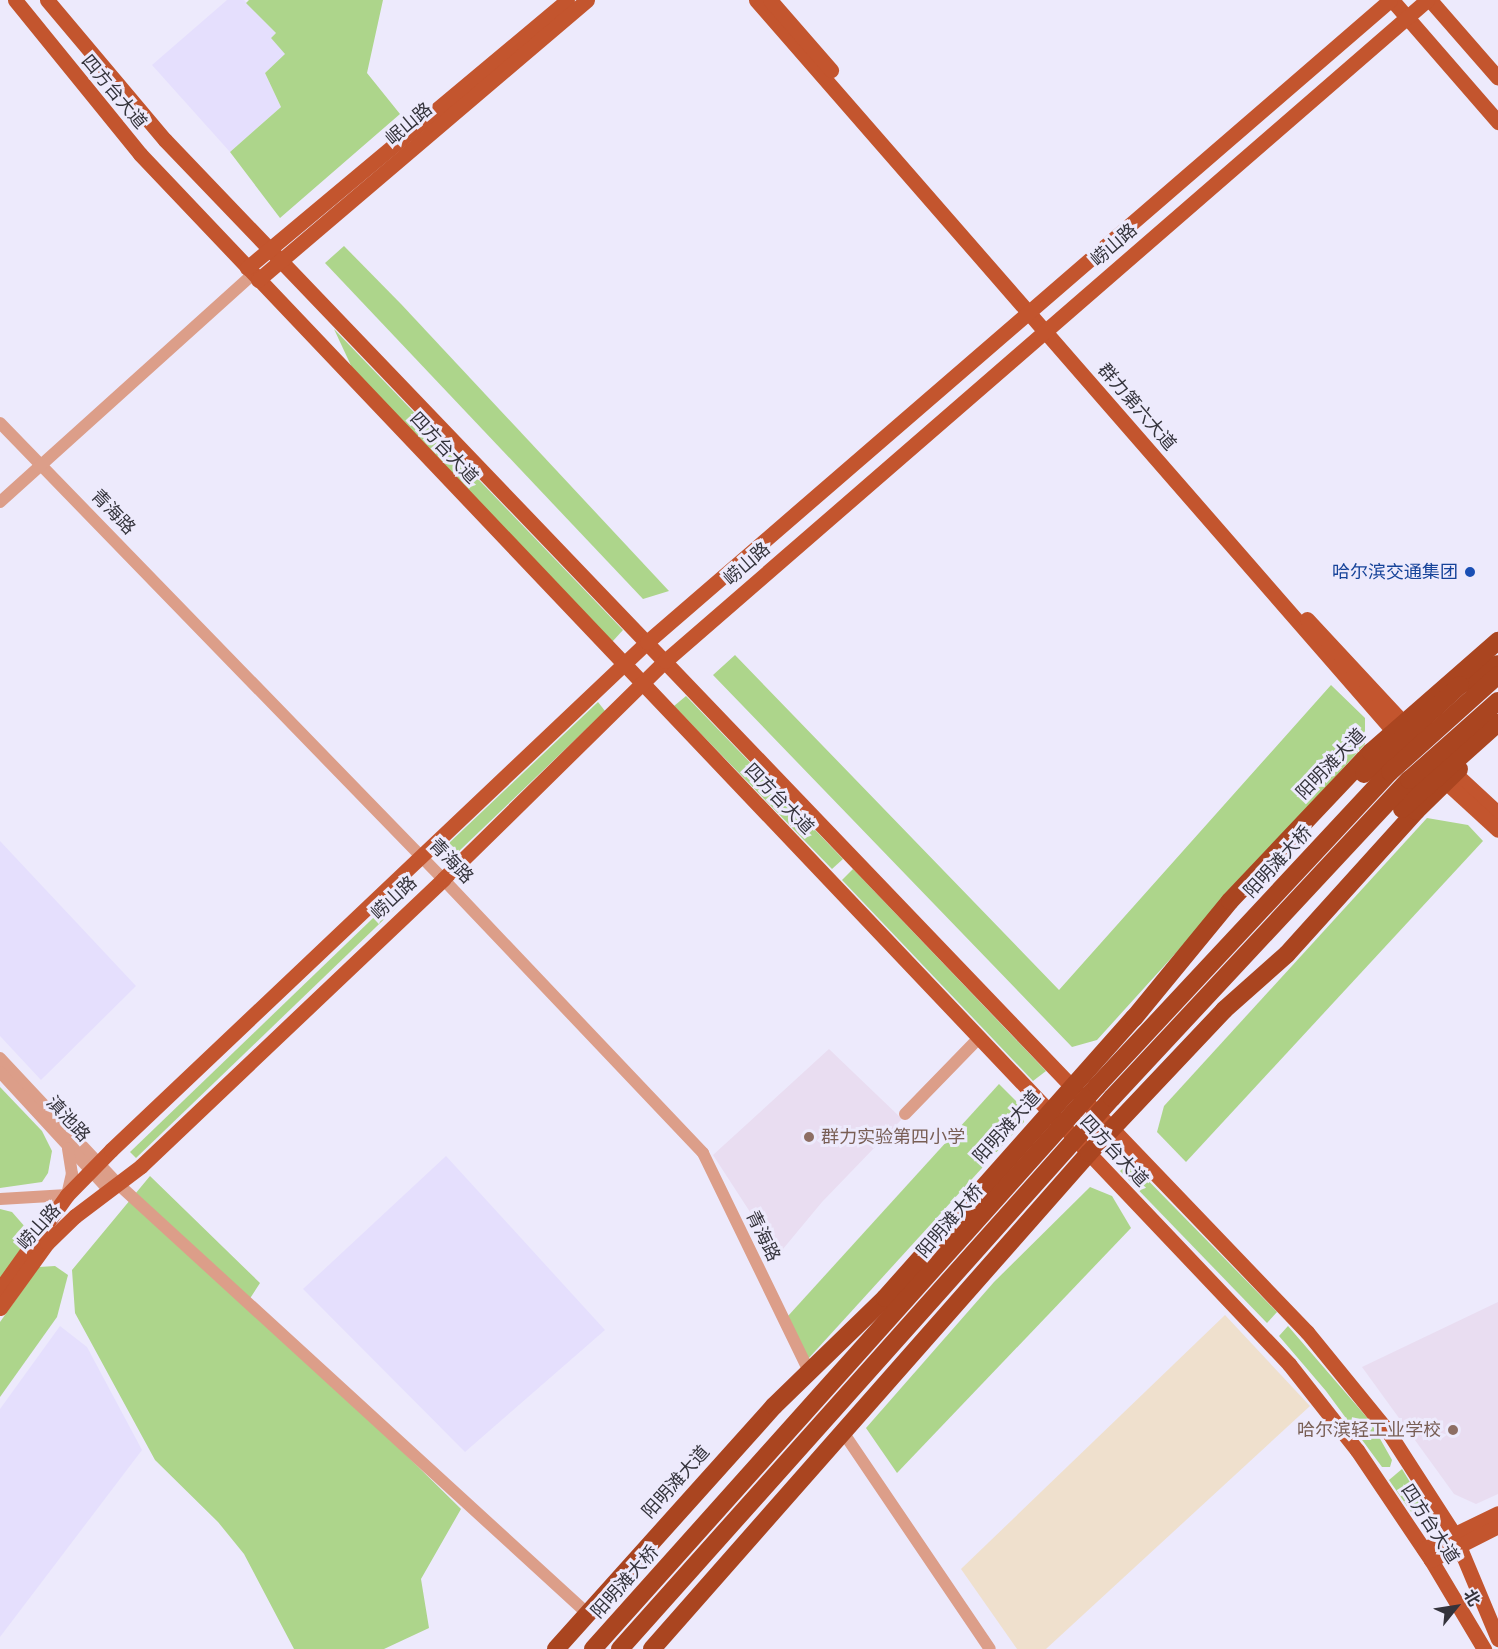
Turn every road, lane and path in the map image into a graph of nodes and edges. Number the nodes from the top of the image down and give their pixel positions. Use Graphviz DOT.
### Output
graph roads {
  1 [pos="15,0"];
  2 [pos="47,0"];
  3 [pos="567,0"];
  4 [pos="587,0"];
  5 [pos="756,0"];
  6 [pos="770,0"];
  7 [pos="1391,0"];
  8 [pos="1428,0"];
  9 [pos="1408,18"];
  10 [pos="1498,78"];
  11 [pos="1498,122"];
  12 [pos="274,254"];
  13 [pos="253,274"];
  14 [pos="1033,310"];
  15 [pos="1048,327"];
  16 [pos="0,423"];
  17 [pos="41,464"];
  18 [pos="0,502"];
  19 [pos="1498,641"];
  20 [pos="647,642"];
  21 [pos="1498,653"];
  22 [pos="665,661"];
  23 [pos="1498,664"];
  24 [pos="623,666"];
  25 [pos="1498,675"];
  26 [pos="1460,685"];
  27 [pos="644,686"];
  28 [pos="1498,701"];
  29 [pos="1397,727"];
  30 [pos="1496,727"];
  31 [pos="1450,777"];
  32 [pos="1498,813"];
  33 [pos="1498,830"];
  34 [pos="422,857"];
  35 [pos="443,879"];
  36 [pos="1224,1010"];
  37 [pos="1134,1018"];
  38 [pos="980,1037"];
  39 [pos="0,1058"];
  40 [pos="0,1072"];
  41 [pos="1073,1085"];
  42 [pos="1050,1111"];
  43 [pos="905,1114"];
  44 [pos="1114,1127"];
  45 [pos="67,1144"];
  46 [pos="1089,1153"];
  47 [pos="94,1167"];
  48 [pos="113,1187"];
  49 [pos="67,1196"];
  50 [pos="0,1199"];
  51 [pos="0,1289"];
  52 [pos="885,1298"];
  53 [pos="0,1308"];
  54 [pos="928,1334"];
  55 [pos="808,1371"];
  56 [pos="845,1435"];
  57 [pos="1498,1513"];
  58 [pos="1498,1526"];
  59 [pos="1456,1539"];
  60 [pos="1427,1554"];
  61 [pos="588,1614"];
  62 [pos="1498,1639"];
  63 [pos="556,1649"];
  64 [pos="569,1649"];
  65 [pos="593,1649"];
  66 [pos="620,1649"];
  67 [pos="641,1649"];
  68 [pos="652,1649"];
  69 [pos="990,1649"];
  70 [pos="1484,1649"];
  1 -- 13 [label="main road, 四方台大道"];
  2 -- 12 [label="main road, 四方台大道"];
  3 -- 12 [label="main road, 岷山路"];
  4 -- 12 [label="main road, 岷山路"];
  5 -- 14 [label="main road, 群力第六大道"];
  6 -- 14 [label="main road, 群力第六大道"];
  7 -- 9 [label="main road"];
  7 -- 14 [label="main road, 崂山路"];
  8 -- 9 [label="main road, 崂山路"];
  8 -- 10 [label="main road"];
  9 -- 11 [label="main road"];
  9 -- 15 [label="main road, 崂山路"];
  12 -- 13 [label="main road, 岷山路"];
  12 -- 20 [label="main road, 四方台大道"];
  13 -- 17 [label="street, 岷山路"];
  13 -- 24 [label="main road, 四方台大道"];
  14 -- 15 [label="main road, 群力第六大道"];
  14 -- 20 [label="main road, 崂山路"];
  15 -- 22 [label="main road, 崂山路"];
  15 -- 29 [label="main road, 群力第六大道"];
  16 -- 17 [label="street, 青海路"];
  17 -- 18 [label="street, 岷山路"];
  17 -- 34 [label="street, 青海路"];
  19 -- 29 [label="highway, 阳明滩大道"];
  20 -- 22 [label="main road, 四方台大道"];
  20 -- 24 [label="main road, 崂山路"];
  21 -- 26 [label="highway"];
  22 -- 27 [label="main road, 崂山路"];
  22 -- 41 [label="main road, 四方台大道"];
  23 -- 26 [label="highway"];
  24 -- 27 [label="main road, 四方台大道"];
  24 -- 34 [label="main road, 崂山路"];
  25 -- 65 [label="highway, 阳明滩大桥, bridge"];
  26 -- 37 [label="highway, bridge"];
  27 -- 35 [label="main road, 崂山路"];
  27 -- 38 [label="main road, 四方台大道"];
  28 -- 66 [label="highway, bridge"];
  29 -- 31 [label="main road, 群力第六大道"];
  29 -- 37 [label="highway, 阳明滩大道"];
  30 -- 31 [label="highway"];
  30 -- 36 [label="highway, bridge"];
  31 -- 32 [label="main road, 群力第六大道"];
  31 -- 33 [label="main road, 群力第六大道"];
  31 -- 36 [label="highway"];
  34 -- 35 [label="street, 青海路"];
  34 -- 47 [label="main road, 崂山路"];
  35 -- 48 [label="main road, 崂山路"];
  35 -- 55 [label="street, 青海路"];
  36 -- 44 [label="highway"];
  37 -- 41 [label="highway, 阳明滩大道"];
  38 -- 42 [label="main road, 四方台大道"];
  38 -- 43 [label="street"];
  39 -- 47 [label="street, 滇池路"];
  40 -- 45 [label="street, 滇池路"];
  41 -- 42 [label="highway, 阳明滩大道"];
  41 -- 44 [label="main road, 四方台大道"];
  42 -- 46 [label="main road, 四方台大道"];
  42 -- 52 [label="highway, 阳明滩大道"];
  44 -- 46 [label="highway"];
  44 -- 59 [label="main road, 四方台大道"];
  45 -- 47 [label="street, 滇池路"];
  45 -- 49 [label="street"];
  46 -- 54 [label="highway"];
  46 -- 60 [label="main road, 四方台大道"];
  47 -- 48 [label="street, 滇池路"];
  47 -- 49 [label="main road, 崂山路"];
  48 -- 53 [label="main road, 崂山路"];
  48 -- 61 [label="street, 滇池路"];
  49 -- 50 [label="street"];
  49 -- 51 [label="main road, 崂山路"];
  52 -- 55 [label="highway, 阳明滩大道"];
  52 -- 64 [label="highway"];
  54 -- 56 [label="highway"];
  54 -- 67 [label="highway"];
  55 -- 61 [label="highway, 阳明滩大道"];
  56 -- 68 [label="highway"];
  56 -- 69 [label="street"];
  57 -- 59 [label="main road"];
  58 -- 59 [label="main road"];
  59 -- 60 [label="main road"];
  59 -- 62 [label="main road, 四方台大道"];
  60 -- 70 [label="main road, 四方台大道"];
  61 -- 63 [label="highway, 阳明滩大道"];
}
